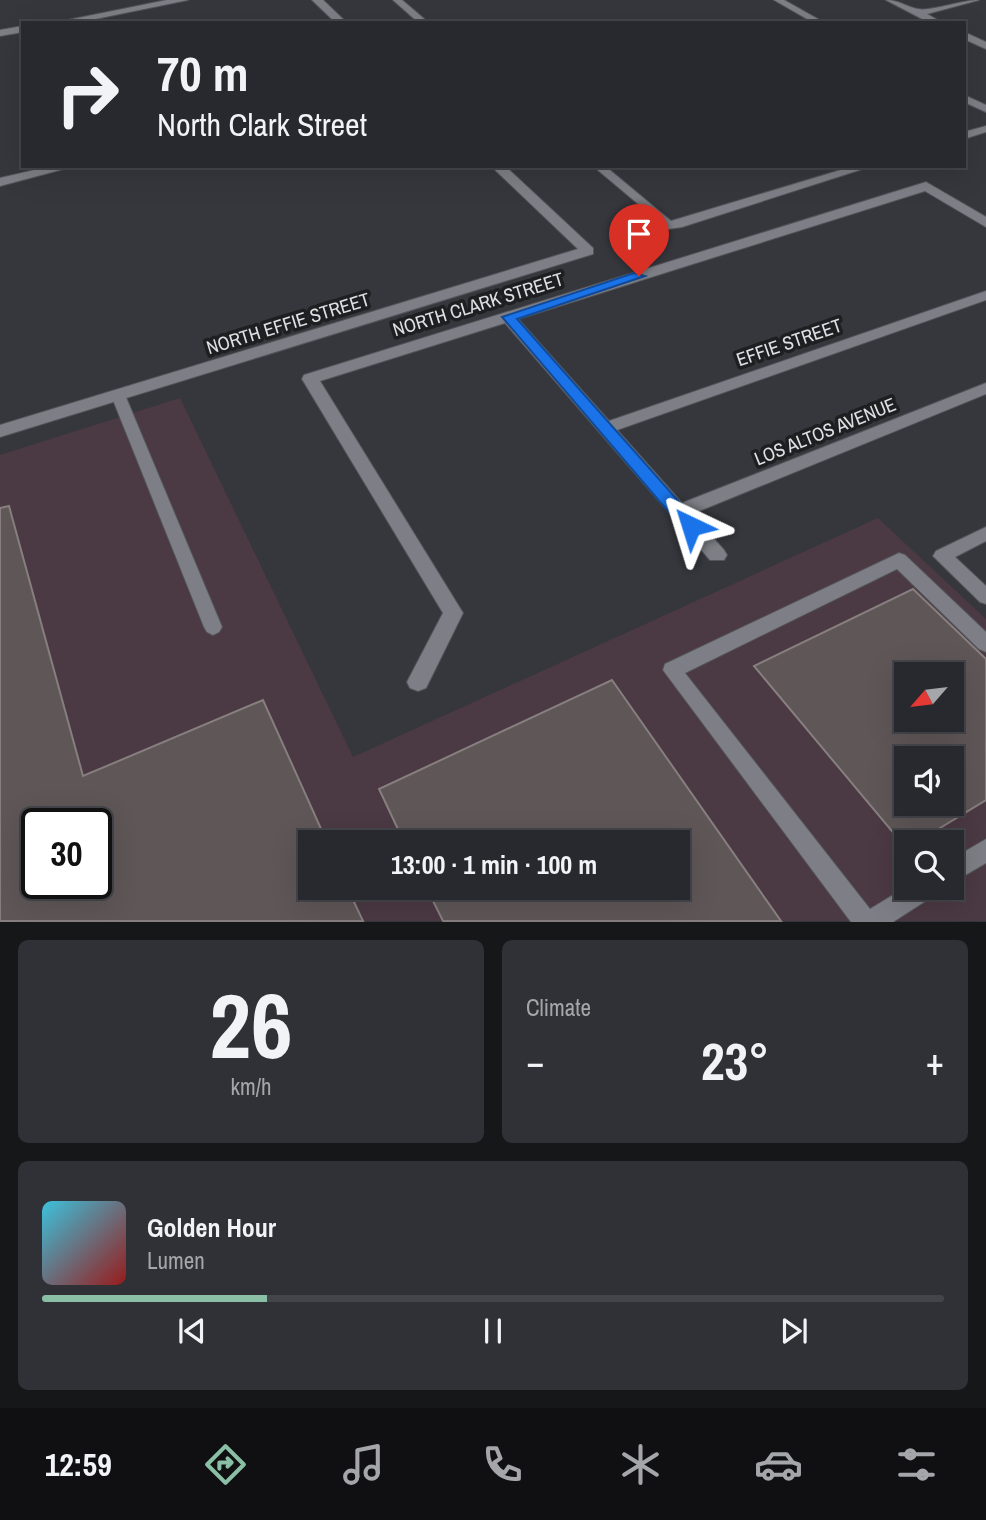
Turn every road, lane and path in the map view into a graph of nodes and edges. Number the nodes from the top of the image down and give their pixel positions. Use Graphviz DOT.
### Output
graph roads {
  1 [pos="183,0"];
  2 [pos="317,0"];
  3 [pos="397,0"];
  4 [pos="778,0"];
  5 [pos="891,0"];
  6 [pos="974,0"];
  7 [pos="919,13"];
  8 [pos="69,21"];
  9 [pos="340,21"];
  10 [pos="423,21"];
  11 [pos="817,21"];
  12 [pos="935,21"];
  13 [pos="21,29"];
  14 [pos="0,33"];
  15 [pos="966,36"];
  16 [pos="986,46"];
  17 [pos="966,99"];
  18 [pos="986,109"];
  19 [pos="986,130"];
  20 [pos="966,135"];
  21 [pos="60,168"];
  22 [pos="499,168"];
  23 [pos="600,168"];
  24 [pos="860,168"];
  25 [pos="0,182"];
  26 [pos="986,223"];
  27 [pos="986,295"];
  28 [pos="508,317"];
  29 [pos="986,388"];
  30 [pos="118,395"];
  31 [pos="605,428"];
  32 [pos="0,431"];
  33 [pos="679,512"];
  34 [pos="986,533"];
  35 [pos="717,555"];
  36 [pos="986,597"];
  37 [pos="213,627"];
  38 [pos="986,644"];
  39 [pos="418,682"];
  40 [pos="986,850"];
  41 [pos="964,864"];
  42 [pos="906,900"];
  43 [pos="866,922"];
  44 [pos="871,922"];
  1 -- 8 [label="street"];
  2 -- 9 [label="street"];
  3 -- 10 [label="lane"];
  4 -- 11 [label="lane"];
  5 -- 7 [label="street"];
  6 -- 7 [label="street"];
  7 -- 12 [label="street"];
  13 -- 14 [label="street"];
  15 -- 16 [label="street"];
  17 -- 18 [label="lane"];
  19 -- 20 [label="lane"];
  21 -- 25 [label="street"];
  22 -- 30 [label="street, NORTH EFFIE STREET"];
  23 -- 24 [label="lane"];
  26 -- 28 [label="street, NORTH CLARK STREET"];
  27 -- 31 [label="street, EFFIE STREET"];
  28 -- 31 [label="street"];
  28 -- 39 [label="street, NORTH CLARK STREET"];
  29 -- 33 [label="street, LOS ALTOS AVENUE"];
  30 -- 32 [label="street, NORTH EFFIE STREET"];
  30 -- 37 [label="lane"];
  31 -- 33 [label="street"];
  33 -- 35 [label="street"];
  34 -- 36 [label="lane"];
  38 -- 43 [label="lane"];
  40 -- 41 [label="lane"];
  42 -- 44 [label="lane"];
}
